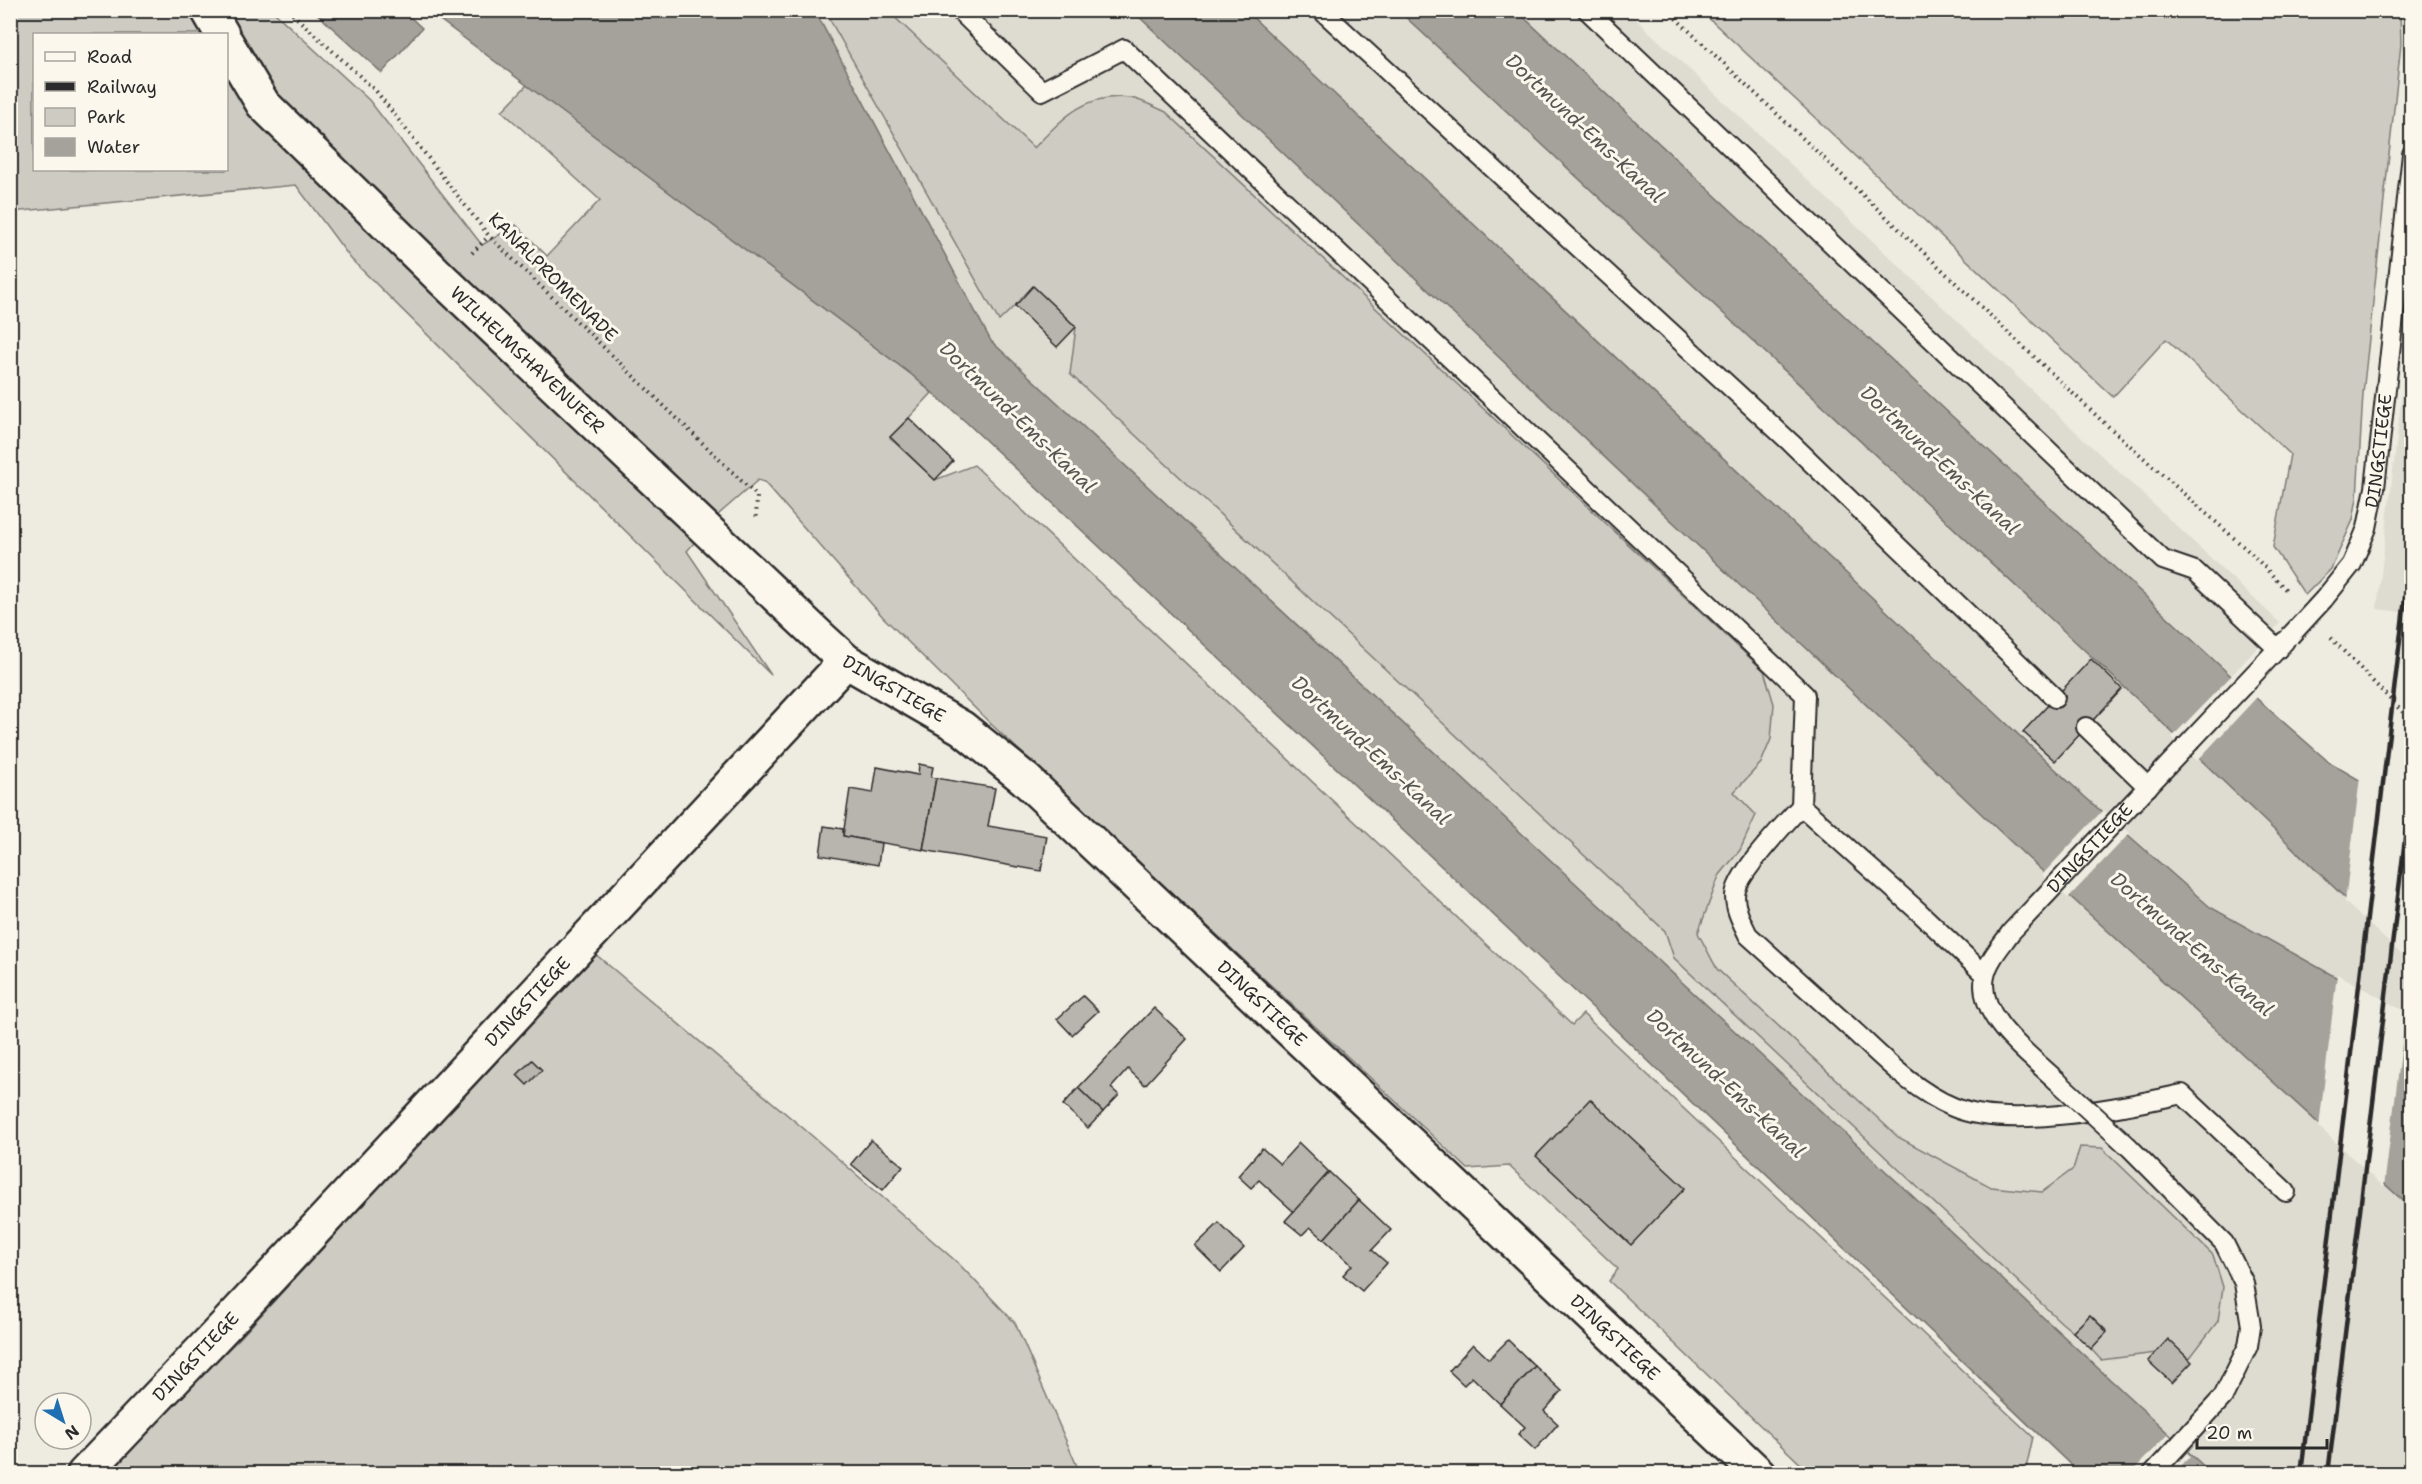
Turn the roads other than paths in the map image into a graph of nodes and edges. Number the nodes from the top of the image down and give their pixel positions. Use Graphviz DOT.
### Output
graph roads {
  1 [pos="208,10"];
  2 [pos="1321,10"];
  3 [pos="1587,10"];
  4 [pos="961,12"];
  5 [pos="221,33"];
  6 [pos="228,45"];
  7 [pos="2412,154"];
  8 [pos="2284,643"];
  9 [pos="846,661"];
  10 [pos="2055,698"];
  11 [pos="2086,727"];
  12 [pos="2148,787"];
  13 [pos="1801,806"];
  14 [pos="1985,975"];
  15 [pos="2286,1192"];
  16 [pos="84,1473"];
  17 [pos="1759,1473"];
  18 [pos="2152,1473"];
  1 -- 5 [label="street"];
  2 -- 10 [label="lane"];
  3 -- 8 [label="lane"];
  4 -- 13 [label="lane"];
  6 -- 9 [label="street, WILHELMSHAVENUFER"];
  7 -- 8 [label="lane, DINGSTIEGE, bridge"];
  8 -- 12 [label="lane, DINGSTIEGE"];
  9 -- 16 [label="street, DINGSTIEGE"];
  9 -- 17 [label="street, DINGSTIEGE"];
  11 -- 12 [label="lane"];
  12 -- 14 [label="lane, DINGSTIEGE"];
  13 -- 14 [label="lane"];
  13 -- 15 [label="lane"];
  14 -- 18 [label="lane, bridge"];
}
